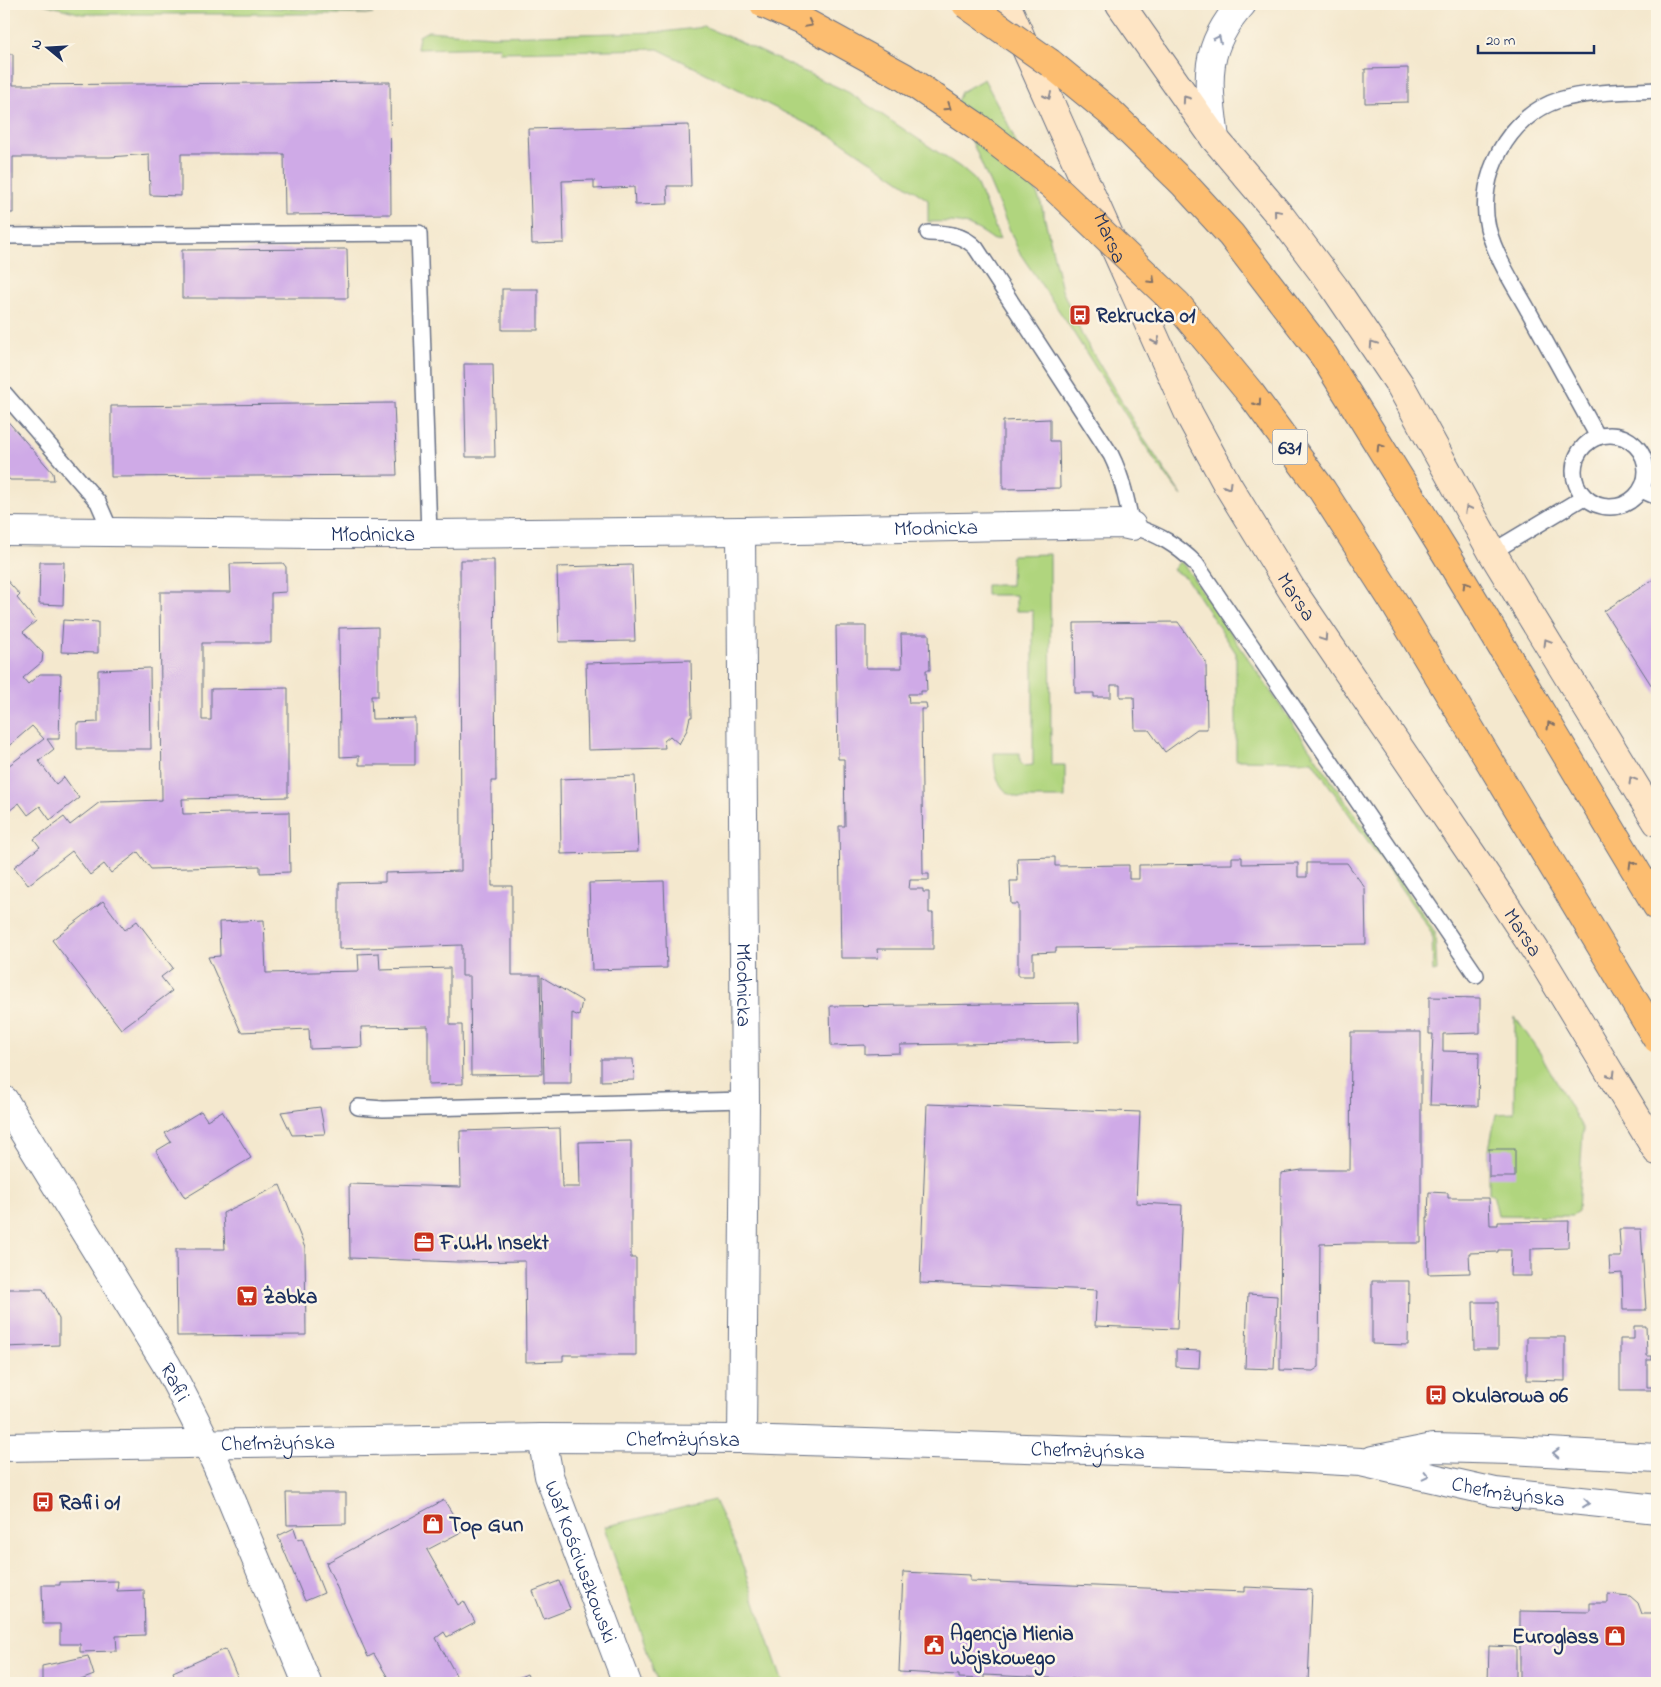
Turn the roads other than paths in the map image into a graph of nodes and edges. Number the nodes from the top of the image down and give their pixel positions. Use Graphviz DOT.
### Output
graph roads {
  1 [pos="764,4"];
  2 [pos="966,4"];
  3 [pos="1006,4"];
  4 [pos="1120,4"];
  5 [pos="1242,4"];
  6 [pos="1657,90"];
  7 [pos="1215,139"];
  8 [pos="928,233"];
  9 [pos="4,236"];
  10 [pos="4,393"];
  11 [pos="1598,437"];
  12 [pos="1641,490"];
  13 [pos="1584,497"];
  14 [pos="1657,497"];
  15 [pos="1132,526"];
  16 [pos="4,531"];
  17 [pos="741,531"];
  18 [pos="111,532"];
  19 [pos="429,534"];
  20 [pos="1492,552"];
  21 [pos="1657,822"];
  22 [pos="1657,906"];
  23 [pos="1476,975"];
  24 [pos="1657,1039"];
  25 [pos="4,1100"];
  26 [pos="745,1100"];
  27 [pos="358,1108"];
  28 [pos="1657,1151"];
  29 [pos="542,1438"];
  30 [pos="742,1439"];
  31 [pos="207,1442"];
  32 [pos="4,1447"];
  33 [pos="1657,1458"];
  34 [pos="1361,1462"];
  35 [pos="1657,1509"];
  36 [pos="308,1683"];
  37 [pos="627,1683"];
  1 -- 24 [label="main road, 631, one-way, bridge"];
  22 -- 2 [label="main road, one-way, bridge"];
  3 -- 28 [label="main road, Marsa, one-way"];
  7 -- 4 [label="main road, one-way"];
  7 -- 5 [label="street, one-way"];
  6 -- 11 [label="lane"];
  20 -- 7 [label="main road, one-way"];
  8 -- 15 [label="lane"];
  9 -- 19 [label="lane"];
  10 -- 18 [label="lane"];
  11 -- 12 [label="lane"];
  11 -- 13 [label="lane"];
  12 -- 13 [label="lane"];
  12 -- 14 [label="lane"];
  13 -- 20 [label="lane"];
  15 -- 17 [label="street, Młodnicka"];
  15 -- 23 [label="lane"];
  16 -- 18 [label="street, Młodnicka"];
  17 -- 19 [label="street, Młodnicka"];
  17 -- 26 [label="street, Młodnicka"];
  18 -- 19 [label="street, Młodnicka"];
  21 -- 20 [label="main road, one-way"];
  25 -- 31 [label="street, Rafii"];
  26 -- 27 [label="lane"];
  26 -- 30 [label="street, Młodnicka"];
  29 -- 30 [label="street, Chełmżyńska"];
  29 -- 31 [label="street, Chełmżyńska"];
  29 -- 37 [label="street, Wał Kościuszkowski"];
  30 -- 34 [label="street, Chełmżyńska"];
  31 -- 32 [label="street, Chełmżyńska"];
  31 -- 36 [label="street, Rafii"];
  33 -- 34 [label="street, Chełmżyńska, one-way"];
  34 -- 35 [label="street, Chełmżyńska, one-way"];
}
